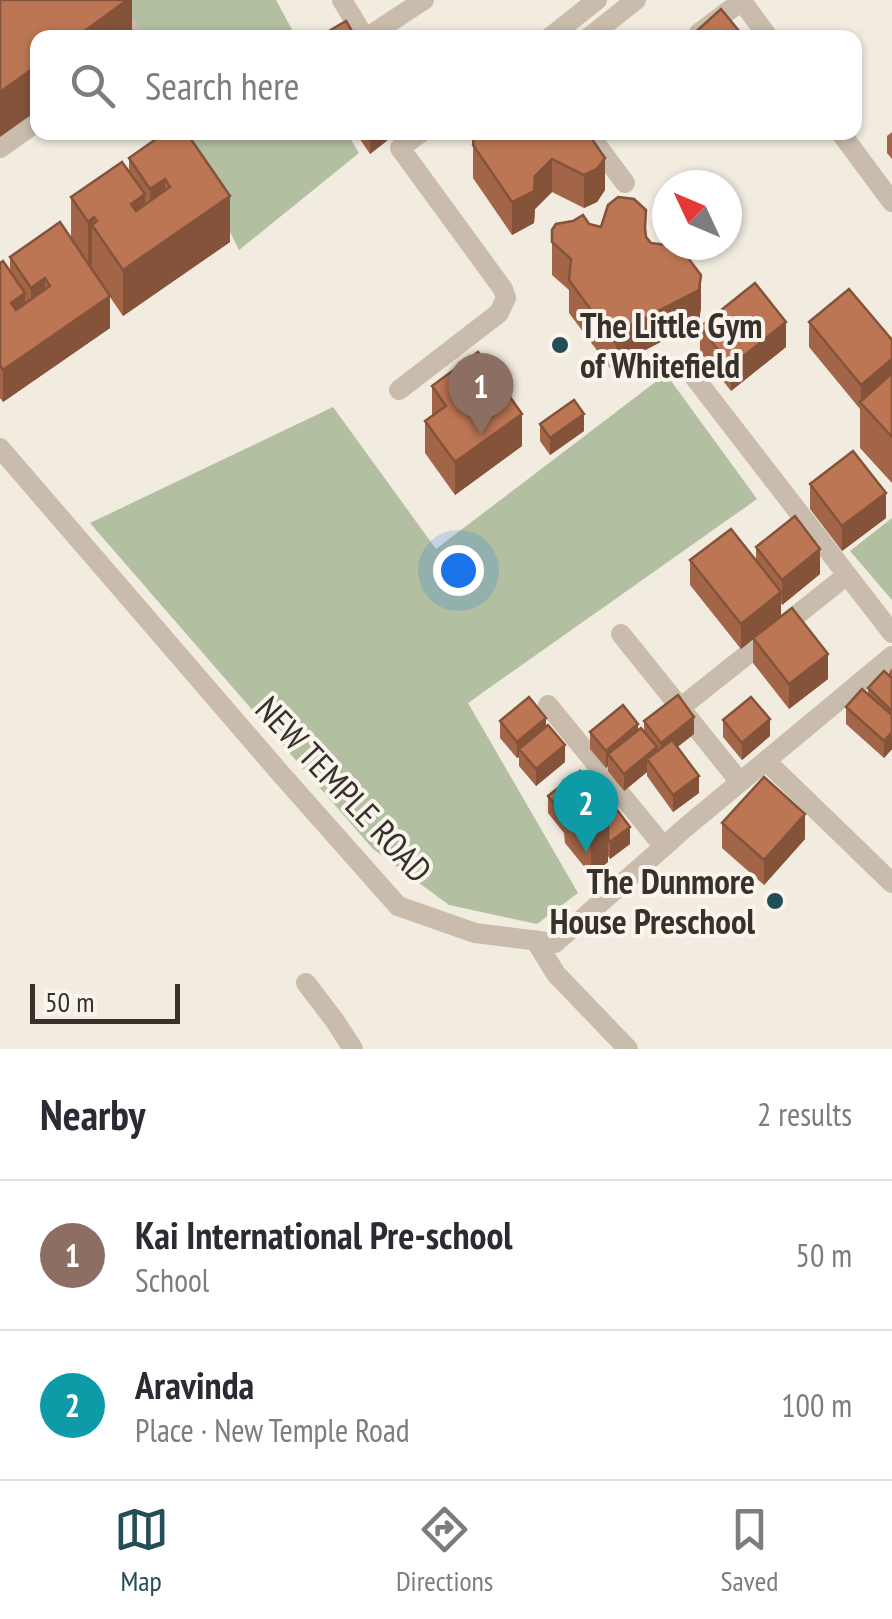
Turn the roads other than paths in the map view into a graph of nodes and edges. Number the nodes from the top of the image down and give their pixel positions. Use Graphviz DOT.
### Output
graph roads {
  1 [pos="108,0"];
  2 [pos="342,0"];
  3 [pos="424,0"];
  4 [pos="597,0"];
  5 [pos="636,0"];
  6 [pos="742,0"];
  7 [pos="129,30"];
  8 [pos="361,30"];
  9 [pos="378,30"];
  10 [pos="560,30"];
  11 [pos="598,30"];
  12 [pos="703,30"];
  13 [pos="763,30"];
  14 [pos="30,126"];
  15 [pos="411,140"];
  16 [pos="593,140"];
  17 [pos="846,140"];
  18 [pos="0,148"];
  19 [pos="624,182"];
  20 [pos="892,202"];
  21 [pos="691,373"];
  22 [pos="400,390"];
  23 [pos="0,448"];
  24 [pos="847,575"];
  25 [pos="892,633"];
  26 [pos="621,634"];
  27 [pos="892,656"];
  28 [pos="548,704"];
  29 [pos="680,708"];
  30 [pos="766,760"];
  31 [pos="740,782"];
  32 [pos="664,846"];
  33 [pos="892,883"];
  34 [pos="535,940"];
  35 [pos="306,984"];
  36 [pos="353,1049"];
  37 [pos="628,1049"];
  1 -- 7 [label="street"];
  2 -- 8 [label="street"];
  3 -- 9 [label="street"];
  4 -- 10 [label="street"];
  5 -- 11 [label="street"];
  6 -- 12 [label="street"];
  6 -- 13 [label="street"];
  14 -- 18 [label="street"];
  15 -- 22 [label="street"];
  16 -- 19 [label="street"];
  17 -- 20 [label="street"];
  21 -- 24 [label="street"];
  23 -- 34 [label="street, NEW TEMPLE ROAD"];
  24 -- 25 [label="street"];
  24 -- 29 [label="street"];
  26 -- 29 [label="street"];
  27 -- 30 [label="street, NEW TEMPLE ROAD"];
  28 -- 32 [label="street"];
  29 -- 31 [label="street"];
  30 -- 31 [label="street, NEW TEMPLE ROAD"];
  30 -- 33 [label="street"];
  31 -- 32 [label="street, NEW TEMPLE ROAD"];
  32 -- 34 [label="street, NEW TEMPLE ROAD"];
  34 -- 37 [label="street"];
  35 -- 36 [label="street"];
}
